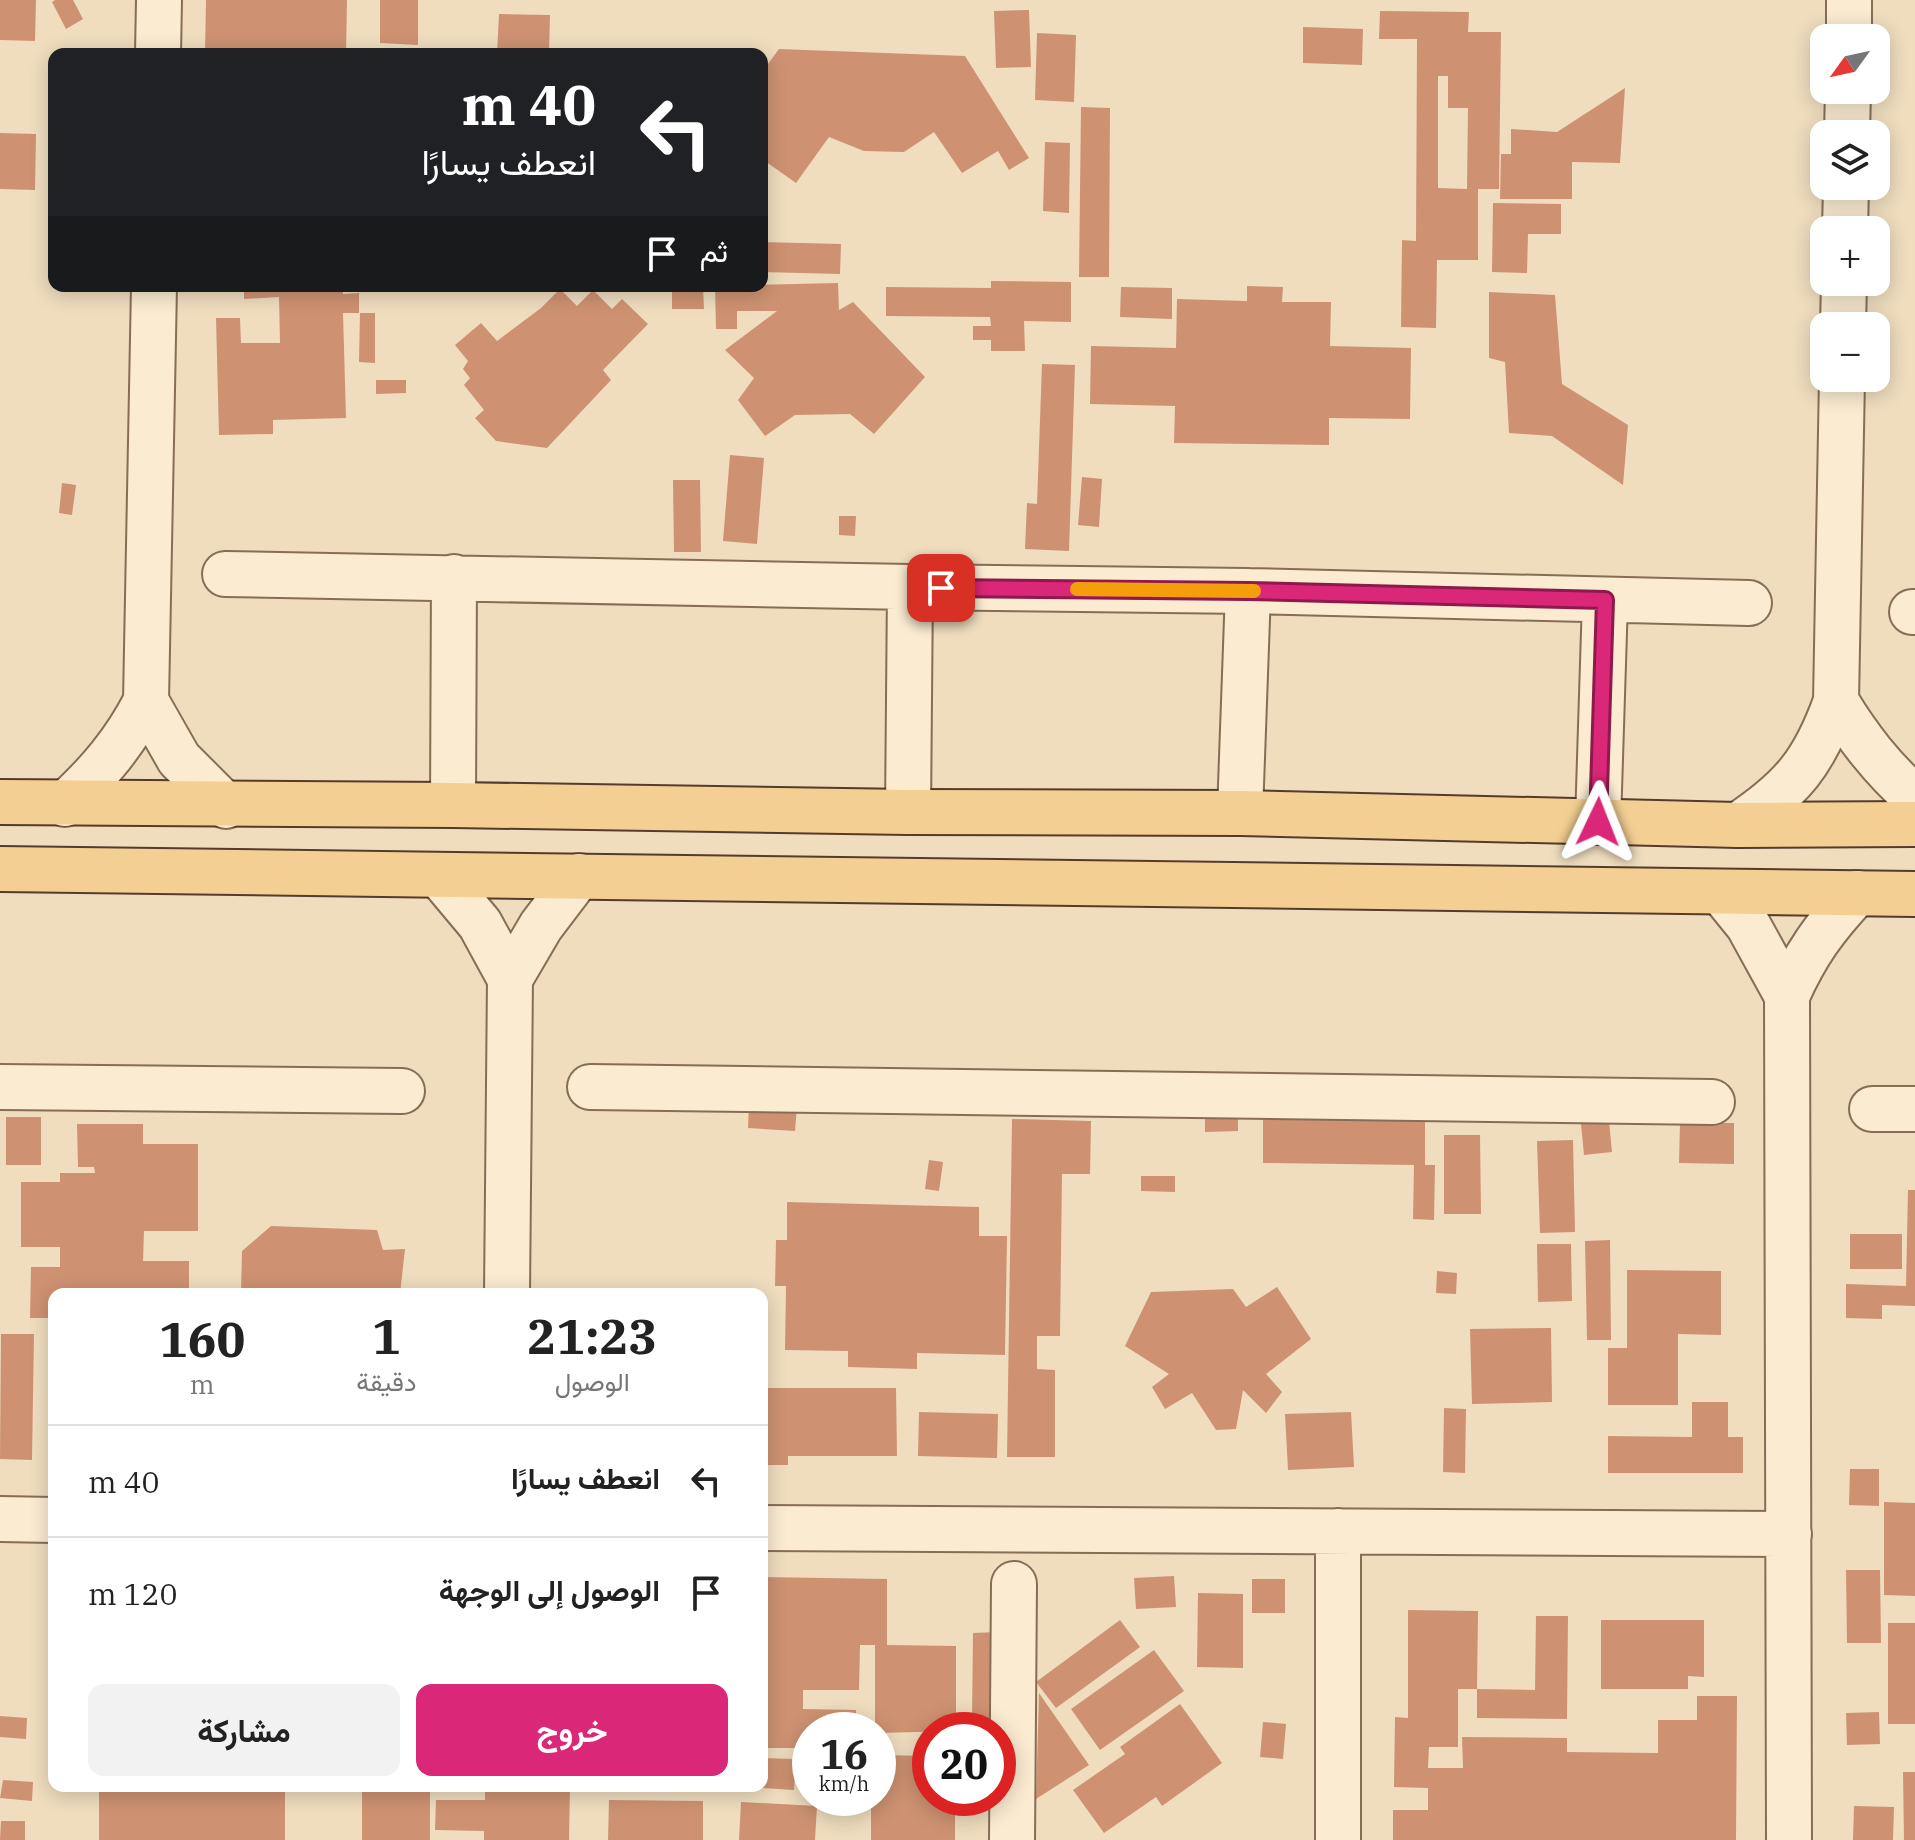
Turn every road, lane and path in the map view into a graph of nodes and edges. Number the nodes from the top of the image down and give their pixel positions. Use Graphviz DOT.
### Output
graph roads {
  1 [pos="159,0"];
  2 [pos="1849,0"];
  3 [pos="1849,24"];
  4 [pos="158,48"];
  5 [pos="154,292"];
  6 [pos="1842,392"];
  7 [pos="225,574"];
  8 [pos="454,577"];
  9 [pos="910,587"];
  10 [pos="1248,591"];
  11 [pos="1605,600"];
  12 [pos="1749,603"];
  13 [pos="146,701"];
  14 [pos="1836,701"];
  15 [pos="1915,798"];
  16 [pos="0,802"];
  17 [pos="65,804"];
  18 [pos="453,805"];
  19 [pos="226,806"];
  20 [pos="908,812"];
  21 [pos="1240,813"];
  22 [pos="1598,822"];
  23 [pos="1915,824"];
  24 [pos="1738,825"];
  25 [pos="0,869"];
  26 [pos="439,875"];
  27 [pos="1915,875"];
  28 [pos="579,876"];
  29 [pos="1722,893"];
  30 [pos="1857,893"];
  31 [pos="1915,894"];
  32 [pos="510,979"];
  33 [pos="1787,996"];
  34 [pos="0,1087"];
  35 [pos="590,1087"];
  36 [pos="402,1091"];
  37 [pos="1712,1102"];
  38 [pos="1872,1109"];
  39 [pos="1915,1109"];
  40 [pos="507,1288"];
  41 [pos="0,1519"];
  42 [pos="48,1520"];
  43 [pos="768,1528"];
  44 [pos="1338,1531"];
  45 [pos="1789,1534"];
  46 [pos="1014,1584"];
  47 [pos="1012,1840"];
  48 [pos="1338,1840"];
  49 [pos="1789,1840"];
  1 -- 4 [label="street"];
  2 -- 3 [label="street"];
  5 -- 13 [label="street"];
  6 -- 14 [label="street"];
  7 -- 8 [label="street"];
  8 -- 9 [label="street"];
  8 -- 18 [label="street"];
  9 -- 10 [label="street"];
  9 -- 20 [label="street"];
  10 -- 11 [label="street"];
  10 -- 21 [label="street"];
  11 -- 12 [label="street"];
  11 -- 22 [label="street"];
  13 -- 17 [label="street"];
  13 -- 19 [label="street"];
  14 -- 15 [label="street"];
  14 -- 24 [label="street"];
  16 -- 17 [label="main road"];
  17 -- 19 [label="main road"];
  18 -- 19 [label="main road"];
  18 -- 20 [label="main road"];
  20 -- 21 [label="main road"];
  21 -- 22 [label="main road"];
  22 -- 24 [label="main road"];
  23 -- 24 [label="main road"];
  25 -- 26 [label="main road"];
  26 -- 28 [label="main road"];
  26 -- 32 [label="street"];
  27 -- 30 [label="main road"];
  28 -- 29 [label="main road"];
  28 -- 32 [label="street"];
  29 -- 30 [label="main road"];
  29 -- 33 [label="street"];
  30 -- 31 [label="main road"];
  30 -- 33 [label="street"];
  32 -- 40 [label="street"];
  33 -- 45 [label="street"];
  34 -- 36 [label="street"];
  35 -- 37 [label="street"];
  38 -- 39 [label="street"];
  41 -- 42 [label="street"];
  43 -- 44 [label="street"];
  44 -- 45 [label="street"];
  44 -- 48 [label="street"];
  45 -- 49 [label="street"];
  46 -- 47 [label="street"];
}
